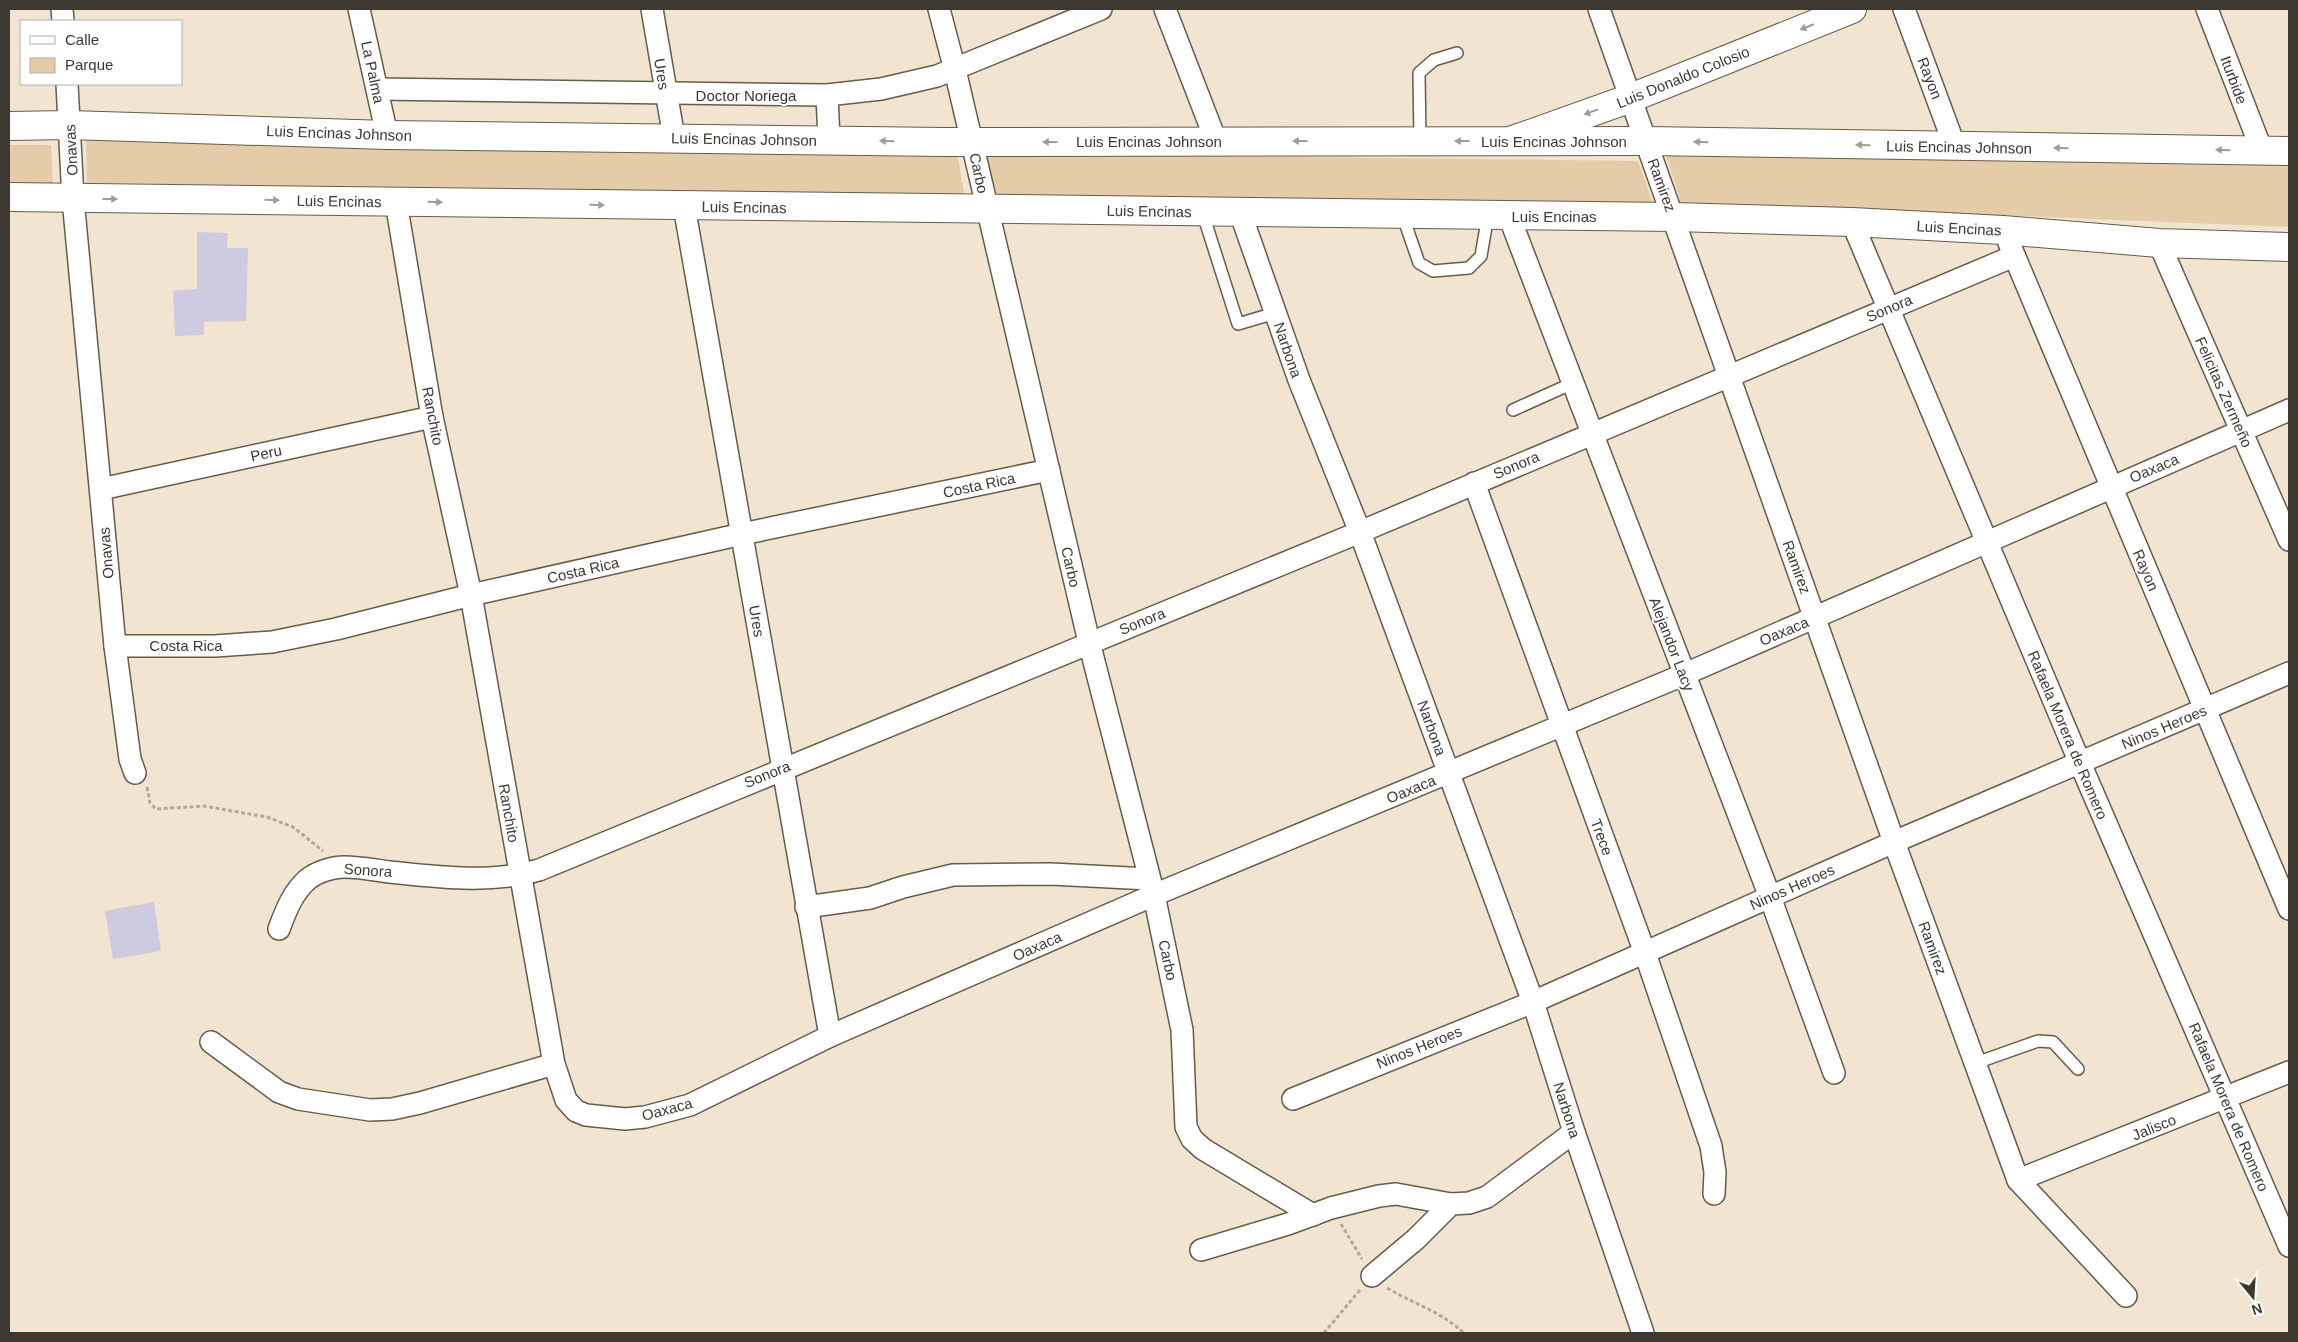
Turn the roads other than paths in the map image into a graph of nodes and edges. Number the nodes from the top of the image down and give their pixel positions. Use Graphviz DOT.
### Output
graph roads {
  1 [pos="359,9"];
  2 [pos="652,9"];
  3 [pos="939,9"];
  4 [pos="1101,9"];
  5 [pos="1165,9"];
  6 [pos="1599,9"];
  7 [pos="1852,9"];
  8 [pos="1904,9"];
  9 [pos="2207,9"];
  10 [pos="1457,53"];
  11 [pos="956,70"];
  12 [pos="67,85"];
  13 [pos="377,89"];
  14 [pos="666,94"];
  15 [pos="827,95"];
  16 [pos="1631,98"];
  17 [pos="69,125"];
  18 [pos="9,126"];
  19 [pos="387,135"];
  20 [pos="674,138"];
  21 [pos="829,140"];
  22 [pos="1511,140"];
  23 [pos="1216,141"];
  24 [pos="1420,141"];
  25 [pos="1646,141"];
  26 [pos="972,142"];
  27 [pos="1955,146"];
  28 [pos="2262,151"];
  29 [pos="2289,151"];
  30 [pos="9,197"];
  31 [pos="74,199"];
  32 [pos="396,202"];
  33 [pos="684,206"];
  34 [pos="987,210"];
  35 [pos="1202,212"];
  36 [pos="1240,212"];
  37 [pos="1402,214"];
  38 [pos="1498,216"];
  39 [pos="1674,217"];
  40 [pos="1852,222"];
  41 [pos="2003,230"];
  42 [pos="2159,243"];
  43 [pos="2289,247"];
  44 [pos="2014,256"];
  45 [pos="1887,309"];
  46 [pos="1275,314"];
  47 [pos="1729,376"];
  48 [pos="1573,383"];
  49 [pos="1513,410"];
  50 [pos="2289,410"];
  51 [pos="432,417"];
  52 [pos="2241,430"];
  53 [pos="1592,433"];
  54 [pos="1048,470"];
  55 [pos="1474,483"];
  56 [pos="2112,486"];
  57 [pos="101,489"];
  58 [pos="1360,532"];
  59 [pos="742,534"];
  60 [pos="2289,540"];
  61 [pos="1986,541"];
  62 [pos="471,595"];
  63 [pos="1815,618"];
  64 [pos="1089,642"];
  65 [pos="115,646"];
  66 [pos="2289,674"];
  67 [pos="1683,675"];
  68 [pos="2204,709"];
  69 [pos="1561,726"];
  70 [pos="2080,764"];
  71 [pos="782,768"];
  72 [pos="135,773"];
  73 [pos="1448,773"];
  74 [pos="1894,842"];
  75 [pos="520,876"];
  76 [pos="1152,887"];
  77 [pos="1770,897"];
  78 [pos="806,907"];
  79 [pos="2289,909"];
  80 [pos="279,929"];
  81 [pos="1645,953"];
  82 [pos="1533,1002"];
  83 [pos="830,1036"];
  84 [pos="211,1042"];
  85 [pos="1976,1062"];
  86 [pos="554,1064"];
  87 [pos="2078,1069"];
  88 [pos="2289,1072"];
  89 [pos="1834,1073"];
  90 [pos="1293,1099"];
  91 [pos="2225,1099"];
  92 [pos="1574,1132"];
  93 [pos="2018,1180"];
  94 [pos="1714,1194"];
  95 [pos="1451,1204"];
  96 [pos="1313,1215"];
  97 [pos="2289,1246"];
  98 [pos="1201,1250"];
  99 [pos="1372,1276"];
  100 [pos="2126,1296"];
  101 [pos="1643,1333"];
  1 -- 13 [label="street, La Palma"];
  2 -- 14 [label="street, Ures"];
  3 -- 11 [label="street, Carbo"];
  4 -- 11 [label="street, Doctor Noriega"];
  5 -- 23 [label="street"];
  6 -- 16 [label="street, Ramirez"];
  7 -- 16 [label="main road, Luis Donaldo Colosio, one-way"];
  8 -- 27 [label="street, Rayon"];
  9 -- 28 [label="street, Iturbide"];
  10 -- 24 [label="lane"];
  11 -- 15 [label="street, Doctor Noriega"];
  11 -- 26 [label="street, Carbo"];
  12 -- 17 [label="street, Onavas"];
  13 -- 14 [label="street, Doctor Noriega"];
  13 -- 19 [label="street, La Palma"];
  14 -- 15 [label="street, Doctor Noriega"];
  14 -- 20 [label="street, Ures"];
  15 -- 21 [label="street"];
  16 -- 22 [label="main road, Luis Donaldo Colosio, one-way"];
  16 -- 25 [label="street, Ramirez"];
  17 -- 18 [label="main road, Luis Encinas Johnson"];
  17 -- 19 [label="main road, Luis Encinas Johnson"];
  17 -- 31 [label="street, Onavas"];
  19 -- 20 [label="main road, Luis Encinas Johnson"];
  20 -- 21 [label="main road, Luis Encinas Johnson"];
  26 -- 21 [label="main road, Luis Encinas Johnson, one-way"];
  22 -- 24 [label="main road, Luis Encinas Johnson, one-way"];
  22 -- 25 [label="main road, Luis Encinas Johnson"];
  24 -- 23 [label="main road, Luis Encinas Johnson, one-way"];
  23 -- 26 [label="main road, Luis Encinas Johnson, one-way"];
  27 -- 25 [label="main road, Luis Encinas Johnson, one-way"];
  25 -- 39 [label="street, Ramirez"];
  26 -- 34 [label="street, Carbo"];
  28 -- 27 [label="main road, Luis Encinas Johnson, one-way"];
  28 -- 29 [label="main road, Luis Encinas Johnson"];
  30 -- 31 [label="main road, Luis Encinas"];
  31 -- 32 [label="main road, Luis Encinas, one-way"];
  31 -- 57 [label="street, Onavas"];
  32 -- 33 [label="main road, Luis Encinas, one-way"];
  32 -- 51 [label="street, Ranchito"];
  33 -- 34 [label="main road, Luis Encinas"];
  33 -- 59 [label="street, Ures"];
  34 -- 35 [label="main road, Luis Encinas"];
  34 -- 54 [label="street, Carbo"];
  35 -- 36 [label="main road, Luis Encinas"];
  35 -- 46 [label="lane"];
  36 -- 37 [label="main road, Luis Encinas"];
  36 -- 46 [label="street, Narbona"];
  37 -- 38 [label="main road, Luis Encinas"];
  37 -- 38 [label="lane"];
  38 -- 39 [label="main road, Luis Encinas"];
  38 -- 48 [label="street, Alejandor Lacy"];
  39 -- 40 [label="main road, Luis Encinas"];
  39 -- 47 [label="street, Ramirez"];
  40 -- 41 [label="main road, Luis Encinas"];
  40 -- 45 [label="street, Rafaela Morera de Romero"];
  41 -- 42 [label="main road, Luis Encinas"];
  41 -- 44 [label="street, Rayon"];
  42 -- 43 [label="main road, Luis Encinas"];
  42 -- 52 [label="street, Felicitas Zermeño"];
  44 -- 45 [label="street, Sonora"];
  44 -- 56 [label="street, Rayon"];
  45 -- 47 [label="street, Sonora"];
  45 -- 61 [label="street, Rafaela Morera de Romero"];
  46 -- 58 [label="street, Narbona"];
  47 -- 53 [label="street, Sonora"];
  47 -- 63 [label="street, Ramirez"];
  48 -- 49 [label="lane"];
  48 -- 53 [label="street, Alejandor Lacy"];
  50 -- 52 [label="street, Oaxaca"];
  51 -- 57 [label="street, Peru"];
  51 -- 62 [label="street, Ranchito"];
  52 -- 56 [label="street, Oaxaca"];
  52 -- 60 [label="street, Felicitas Zermeño"];
  53 -- 55 [label="street, Sonora"];
  53 -- 67 [label="street, Alejandor Lacy"];
  54 -- 59 [label="street, Costa Rica"];
  54 -- 64 [label="street, Carbo"];
  55 -- 58 [label="street, Sonora"];
  55 -- 69 [label="street, Trece"];
  56 -- 61 [label="street, Oaxaca"];
  56 -- 68 [label="street, Rayon"];
  57 -- 65 [label="street, Onavas"];
  58 -- 64 [label="street, Sonora"];
  58 -- 73 [label="street, Narbona"];
  59 -- 62 [label="street, Costa Rica"];
  59 -- 71 [label="street, Ures"];
  61 -- 63 [label="street, Oaxaca"];
  61 -- 70 [label="street, Rafaela Morera de Romero"];
  62 -- 65 [label="street, Costa Rica"];
  62 -- 75 [label="street, Ranchito"];
  63 -- 67 [label="street, Oaxaca"];
  63 -- 74 [label="street, Ramirez"];
  64 -- 71 [label="street, Sonora"];
  64 -- 76 [label="street, Carbo"];
  65 -- 72 [label="street, Onavas"];
  66 -- 68 [label="street, Ninos Heroes"];
  67 -- 69 [label="street, Oaxaca"];
  67 -- 77 [label="street, Alejandor Lacy"];
  68 -- 70 [label="street, Ninos Heroes"];
  68 -- 79 [label="street, Rayon"];
  69 -- 73 [label="street, Oaxaca"];
  69 -- 81 [label="street, Trece"];
  70 -- 74 [label="street, Ninos Heroes"];
  70 -- 91 [label="street, Rafaela Morera de Romero"];
  71 -- 75 [label="street, Sonora"];
  71 -- 78 [label="street, Ures"];
  73 -- 76 [label="street, Oaxaca"];
  73 -- 82 [label="street, Narbona"];
  74 -- 77 [label="street, Ninos Heroes"];
  74 -- 85 [label="street, Ramirez"];
  75 -- 80 [label="street, Sonora"];
  75 -- 86 [label="street, Ranchito"];
  76 -- 78 [label="street"];
  76 -- 83 [label="street, Oaxaca"];
  76 -- 96 [label="street, Carbo"];
  77 -- 81 [label="street, Ninos Heroes"];
  77 -- 89 [label="street, Alejandor Lacy"];
  78 -- 83 [label="street, Ures"];
  81 -- 82 [label="street, Ninos Heroes"];
  81 -- 94 [label="street, Trece"];
  82 -- 90 [label="street, Ninos Heroes"];
  82 -- 92 [label="street, Narbona"];
  83 -- 86 [label="street, Oaxaca"];
  84 -- 86 [label="street"];
  85 -- 87 [label="lane"];
  85 -- 93 [label="street, Ramirez"];
  88 -- 91 [label="street, Jalisco"];
  91 -- 93 [label="street, Jalisco"];
  91 -- 97 [label="street, Rafaela Morera de Romero"];
  92 -- 95 [label="street"];
  92 -- 101 [label="street, Narbona"];
  93 -- 100 [label="street"];
  95 -- 96 [label="street"];
  95 -- 99 [label="street"];
  96 -- 98 [label="street"];
}
